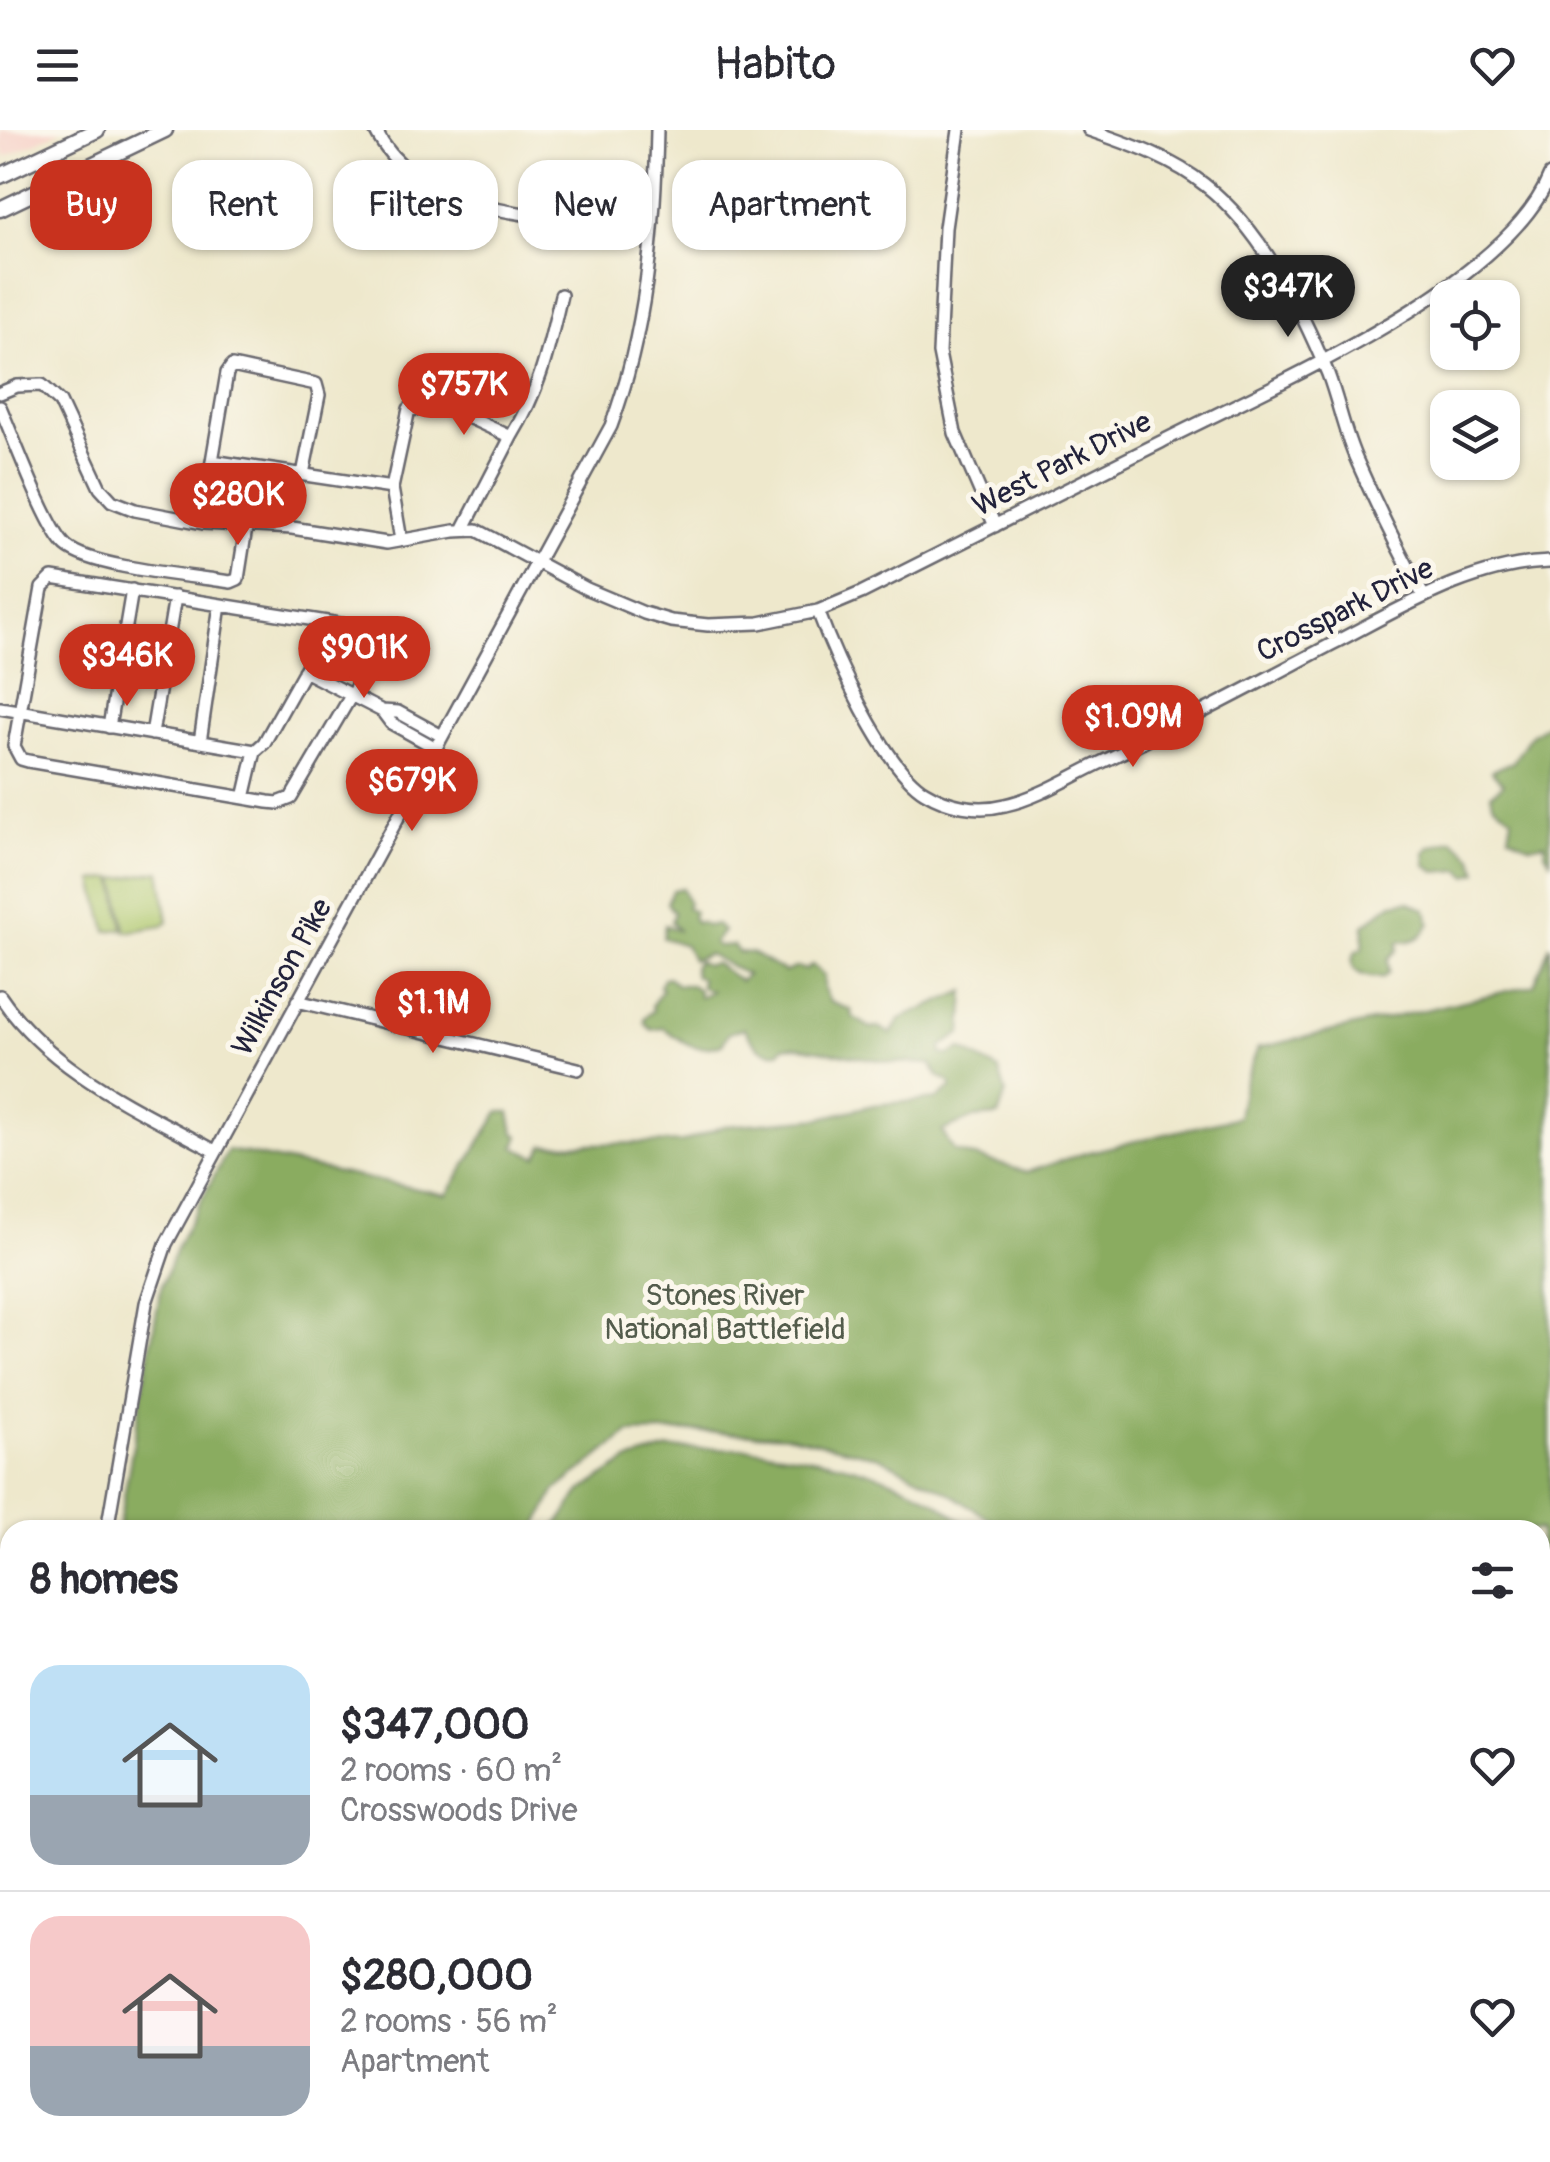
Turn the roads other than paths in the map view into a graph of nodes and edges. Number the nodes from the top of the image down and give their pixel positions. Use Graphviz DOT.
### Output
graph roads {
  1 [pos="97,130"];
  2 [pos="165,130"];
  3 [pos="375,130"];
  4 [pos="657,130"];
  5 [pos="958,130"];
  6 [pos="1089,130"];
  7 [pos="1550,175"];
  8 [pos="0,176"];
  9 [pos="0,209"];
  10 [pos="653,223"];
  11 [pos="561,295"];
  12 [pos="1322,361"];
  13 [pos="0,394"];
  14 [pos="0,407"];
  15 [pos="511,438"];
  16 [pos="212,460"];
  17 [pos="304,474"];
  18 [pos="392,488"];
  19 [pos="203,523"];
  20 [pos="994,526"];
  21 [pos="246,528"];
  22 [pos="463,530"];
  23 [pos="401,540"];
  24 [pos="538,561"];
  25 [pos="1550,562"];
  26 [pos="132,590"];
  27 [pos="1424,597"];
  28 [pos="174,598"];
  29 [pos="220,605"];
  30 [pos="818,611"];
  31 [pos="317,622"];
  32 [pos="304,671"];
  33 [pos="351,695"];
  34 [pos="0,708"];
  35 [pos="20,712"];
  36 [pos="110,727"];
  37 [pos="152,734"];
  38 [pos="200,742"];
  39 [pos="439,742"];
  40 [pos="255,751"];
  41 [pos="244,798"];
  42 [pos="0,996"];
  43 [pos="298,1000"];
  44 [pos="5,1012"];
  45 [pos="578,1068"];
  46 [pos="215,1151"];
  47 [pos="110,1520"];
  1 -- 8 [label="main road"];
  2 -- 9 [label="main road"];
  3 -- 10 [label="street"];
  4 -- 10 [label="street, Wilkinson Pike"];
  5 -- 20 [label="street"];
  6 -- 12 [label="street"];
  7 -- 12 [label="street, West Park Drive"];
  10 -- 24 [label="street, Wilkinson Pike"];
  11 -- 15 [label="street"];
  12 -- 20 [label="street, West Park Drive"];
  12 -- 27 [label="street"];
  13 -- 19 [label="street"];
  14 -- 21 [label="street"];
  15 -- 18 [label="street"];
  15 -- 22 [label="street"];
  16 -- 17 [label="street"];
  16 -- 17 [label="street"];
  16 -- 19 [label="street"];
  17 -- 18 [label="street"];
  18 -- 23 [label="street"];
  19 -- 21 [label="street"];
  20 -- 30 [label="street, West Park Drive"];
  21 -- 23 [label="street"];
  22 -- 23 [label="street"];
  22 -- 24 [label="street, West Park Drive"];
  24 -- 30 [label="street, West Park Drive"];
  24 -- 39 [label="street, Wilkinson Pike"];
  25 -- 27 [label="street, Crosspark Drive"];
  26 -- 28 [label="street"];
  26 -- 35 [label="street"];
  26 -- 36 [label="street"];
  27 -- 30 [label="street, Crosspark Drive"];
  28 -- 29 [label="street"];
  28 -- 37 [label="street"];
  29 -- 31 [label="street"];
  29 -- 38 [label="street"];
  31 -- 32 [label="street"];
  31 -- 33 [label="street"];
  32 -- 33 [label="street"];
  32 -- 40 [label="street"];
  33 -- 39 [label="street"];
  33 -- 41 [label="street"];
  34 -- 35 [label="street"];
  35 -- 36 [label="street"];
  35 -- 41 [label="street"];
  36 -- 37 [label="street"];
  37 -- 38 [label="street"];
  38 -- 40 [label="street"];
  39 -- 43 [label="street, Wilkinson Pike"];
  40 -- 41 [label="street"];
  42 -- 44 [label="street"];
  43 -- 45 [label="street"];
  43 -- 46 [label="street, Wilkinson Pike"];
  44 -- 46 [label="street"];
  46 -- 47 [label="street, Wilkinson Pike"];
}
